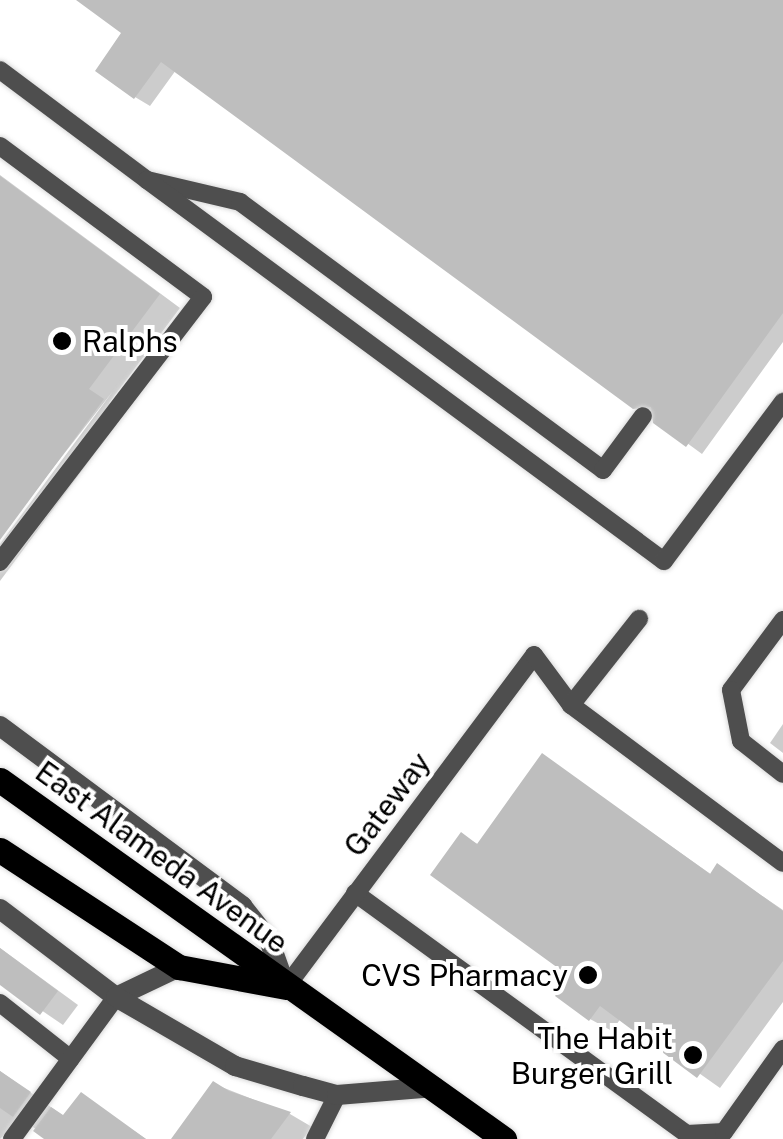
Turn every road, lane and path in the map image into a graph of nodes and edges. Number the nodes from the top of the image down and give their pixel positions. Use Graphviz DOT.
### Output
graph roads {
  1 [pos="0,70"];
  2 [pos="0,146"];
  3 [pos="148,180"];
  4 [pos="783,402"];
  5 [pos="643,416"];
  6 [pos="0,562"];
  7 [pos="639,619"];
  8 [pos="783,620"];
  9 [pos="571,705"];
  10 [pos="0,726"];
  11 [pos="783,774"];
  12 [pos="0,780"];
  13 [pos="0,850"];
  14 [pos="783,863"];
  15 [pos="355,894"];
  16 [pos="0,909"];
  17 [pos="179,968"];
  18 [pos="286,987"];
  19 [pos="116,996"];
  20 [pos="0,1003"];
  21 [pos="783,1050"];
  22 [pos="70,1059"];
  23 [pos="435,1087"];
  24 [pos="337,1094"];
  25 [pos="9,1133"];
  26 [pos="314,1139"];
  27 [pos="504,1139"];
  1 -- 3 [label="lane"];
  2 -- 6 [label="lane"];
  3 -- 4 [label="lane"];
  3 -- 5 [label="lane"];
  7 -- 9 [label="lane"];
  8 -- 11 [label="lane"];
  9 -- 14 [label="lane"];
  9 -- 15 [label="lane, Gateway"];
  10 -- 18 [label="street"];
  12 -- 18 [label="main road, East Alameda Avenue"];
  13 -- 17 [label="main road, East Alameda Avenue"];
  15 -- 18 [label="lane, Gateway"];
  15 -- 21 [label="lane"];
  16 -- 19 [label="street"];
  17 -- 18 [label="main road, East Alameda Avenue"];
  17 -- 19 [label="street"];
  18 -- 23 [label="main road, East Alameda Avenue"];
  19 -- 22 [label="lane"];
  19 -- 24 [label="street"];
  20 -- 22 [label="lane"];
  22 -- 25 [label="lane"];
  23 -- 24 [label="street"];
  23 -- 27 [label="main road, East Alameda Avenue"];
  24 -- 26 [label="lane"];
}
